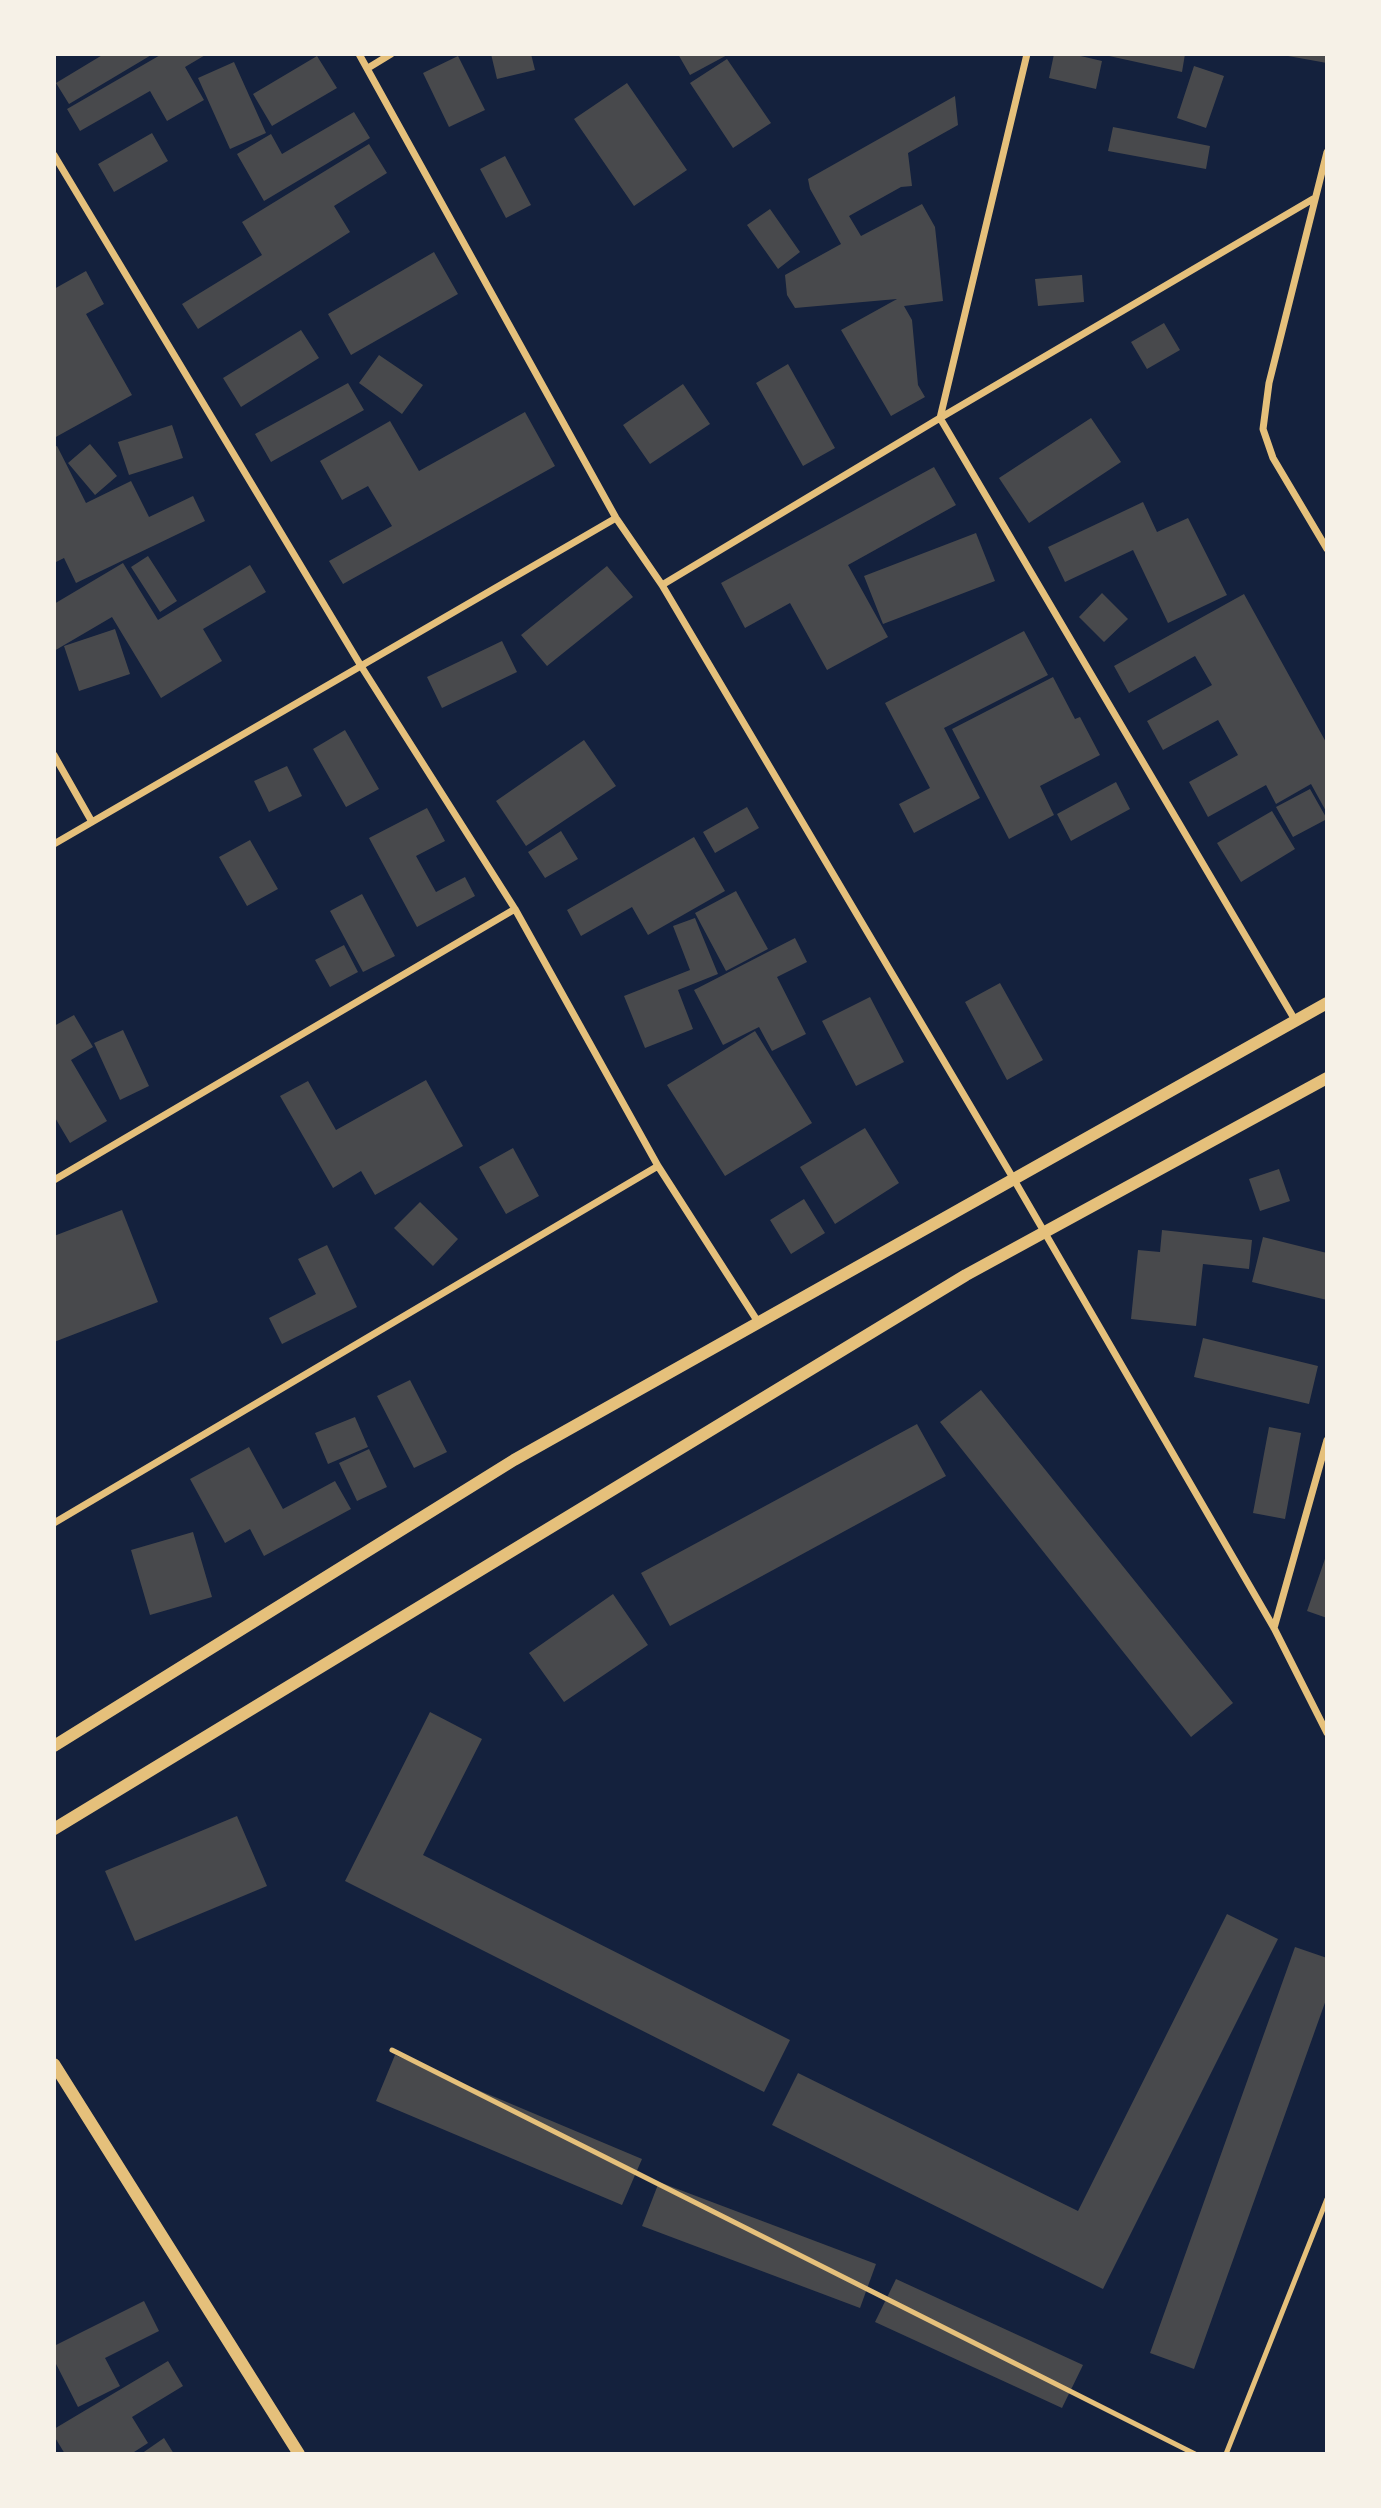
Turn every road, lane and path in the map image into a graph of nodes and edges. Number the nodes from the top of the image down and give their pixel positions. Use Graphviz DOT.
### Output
graph roads {
  1 [pos="359,54"];
  2 [pos="391,54"];
  3 [pos="1027,54"];
  4 [pos="368,68"];
  5 [pos="1327,152"];
  6 [pos="54,155"];
  7 [pos="1313,200"];
  8 [pos="940,418"];
  9 [pos="615,518"];
  10 [pos="1327,549"];
  11 [pos="662,585"];
  12 [pos="360,666"];
  13 [pos="54,755"];
  14 [pos="92,822"];
  15 [pos="54,844"];
  16 [pos="515,909"];
  17 [pos="1327,1003"];
  18 [pos="1295,1020"];
  19 [pos="1327,1078"];
  20 [pos="658,1166"];
  21 [pos="1013,1178"];
  22 [pos="54,1180"];
  23 [pos="1044,1232"];
  24 [pos="758,1322"];
  25 [pos="1327,1440"];
  26 [pos="54,1523"];
  27 [pos="1274,1628"];
  28 [pos="1327,1733"];
  29 [pos="54,1746"];
  30 [pos="54,1829"];
  31 [pos="392,2050"];
  32 [pos="54,2064"];
  33 [pos="1327,2199"];
  34 [pos="299,2454"];
  35 [pos="1195,2454"];
  36 [pos="1226,2454"];
  1 -- 4 [label="street"];
  2 -- 4 [label="street"];
  3 -- 8 [label="street"];
  4 -- 9 [label="street"];
  5 -- 7 [label="street"];
  6 -- 12 [label="street"];
  7 -- 8 [label="street"];
  7 -- 10 [label="street"];
  8 -- 11 [label="street"];
  8 -- 18 [label="street"];
  9 -- 11 [label="street"];
  9 -- 12 [label="street"];
  11 -- 21 [label="street"];
  12 -- 14 [label="street"];
  12 -- 16 [label="street"];
  13 -- 14 [label="street"];
  14 -- 15 [label="street"];
  16 -- 20 [label="street"];
  16 -- 22 [label="street"];
  17 -- 18 [label="street"];
  18 -- 21 [label="street"];
  19 -- 23 [label="street"];
  20 -- 24 [label="street"];
  20 -- 26 [label="street"];
  21 -- 23 [label="street"];
  21 -- 24 [label="street"];
  23 -- 27 [label="street"];
  23 -- 30 [label="street"];
  24 -- 29 [label="street"];
  25 -- 27 [label="street"];
  27 -- 28 [label="street"];
  31 -- 35 [label="lane"];
  32 -- 34 [label="street"];
  33 -- 36 [label="lane"];
}
